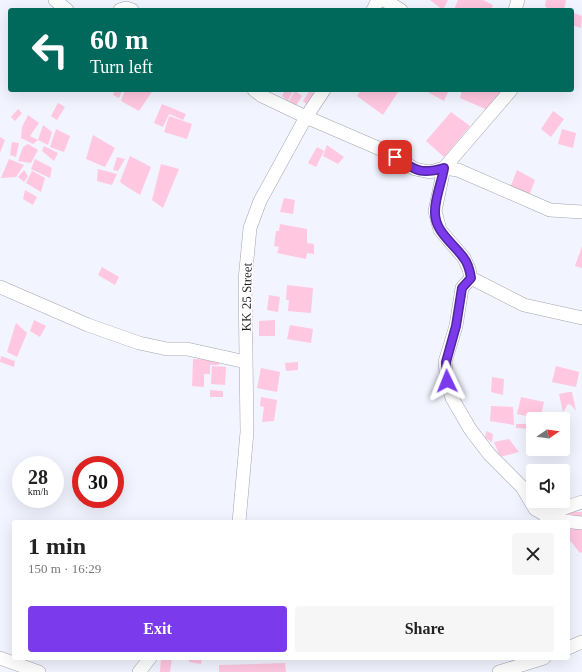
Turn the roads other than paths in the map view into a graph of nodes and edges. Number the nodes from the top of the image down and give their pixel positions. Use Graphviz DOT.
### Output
graph roads {
  1 [pos="55,0"];
  2 [pos="384,0"];
  3 [pos="65,8"];
  4 [pos="398,8"];
  5 [pos="257,92"];
  6 [pos="323,92"];
  7 [pos="509,92"];
  8 [pos="306,117"];
  9 [pos="444,168"];
  10 [pos="582,212"];
  11 [pos="471,278"];
  12 [pos="0,286"];
  13 [pos="582,318"];
  14 [pos="246,362"];
  15 [pos="582,502"];
  16 [pos="544,515"];
  17 [pos="239,520"];
  18 [pos="555,520"];
  19 [pos="570,522"];
  20 [pos="582,523"];
  21 [pos="582,642"];
  22 [pos="570,647"];
  23 [pos="0,658"];
  24 [pos="148,660"];
  25 [pos="538,660"];
  26 [pos="40,672"];
  27 [pos="139,672"];
  28 [pos="499,672"];
  1 -- 3 [label="street"];
  2 -- 4 [label="street"];
  5 -- 8 [label="street"];
  6 -- 8 [label="street, KK 25 Street"];
  7 -- 9 [label="street"];
  8 -- 9 [label="street"];
  8 -- 14 [label="street, KK 25 Street"];
  9 -- 10 [label="street"];
  9 -- 11 [label="street"];
  11 -- 13 [label="street"];
  11 -- 16 [label="street"];
  12 -- 14 [label="street"];
  14 -- 17 [label="street, KK 25 Street"];
  15 -- 16 [label="street"];
  16 -- 18 [label="street"];
  19 -- 20 [label="street"];
  21 -- 22 [label="street"];
  23 -- 26 [label="street"];
  24 -- 27 [label="street"];
  25 -- 28 [label="street"];
}
